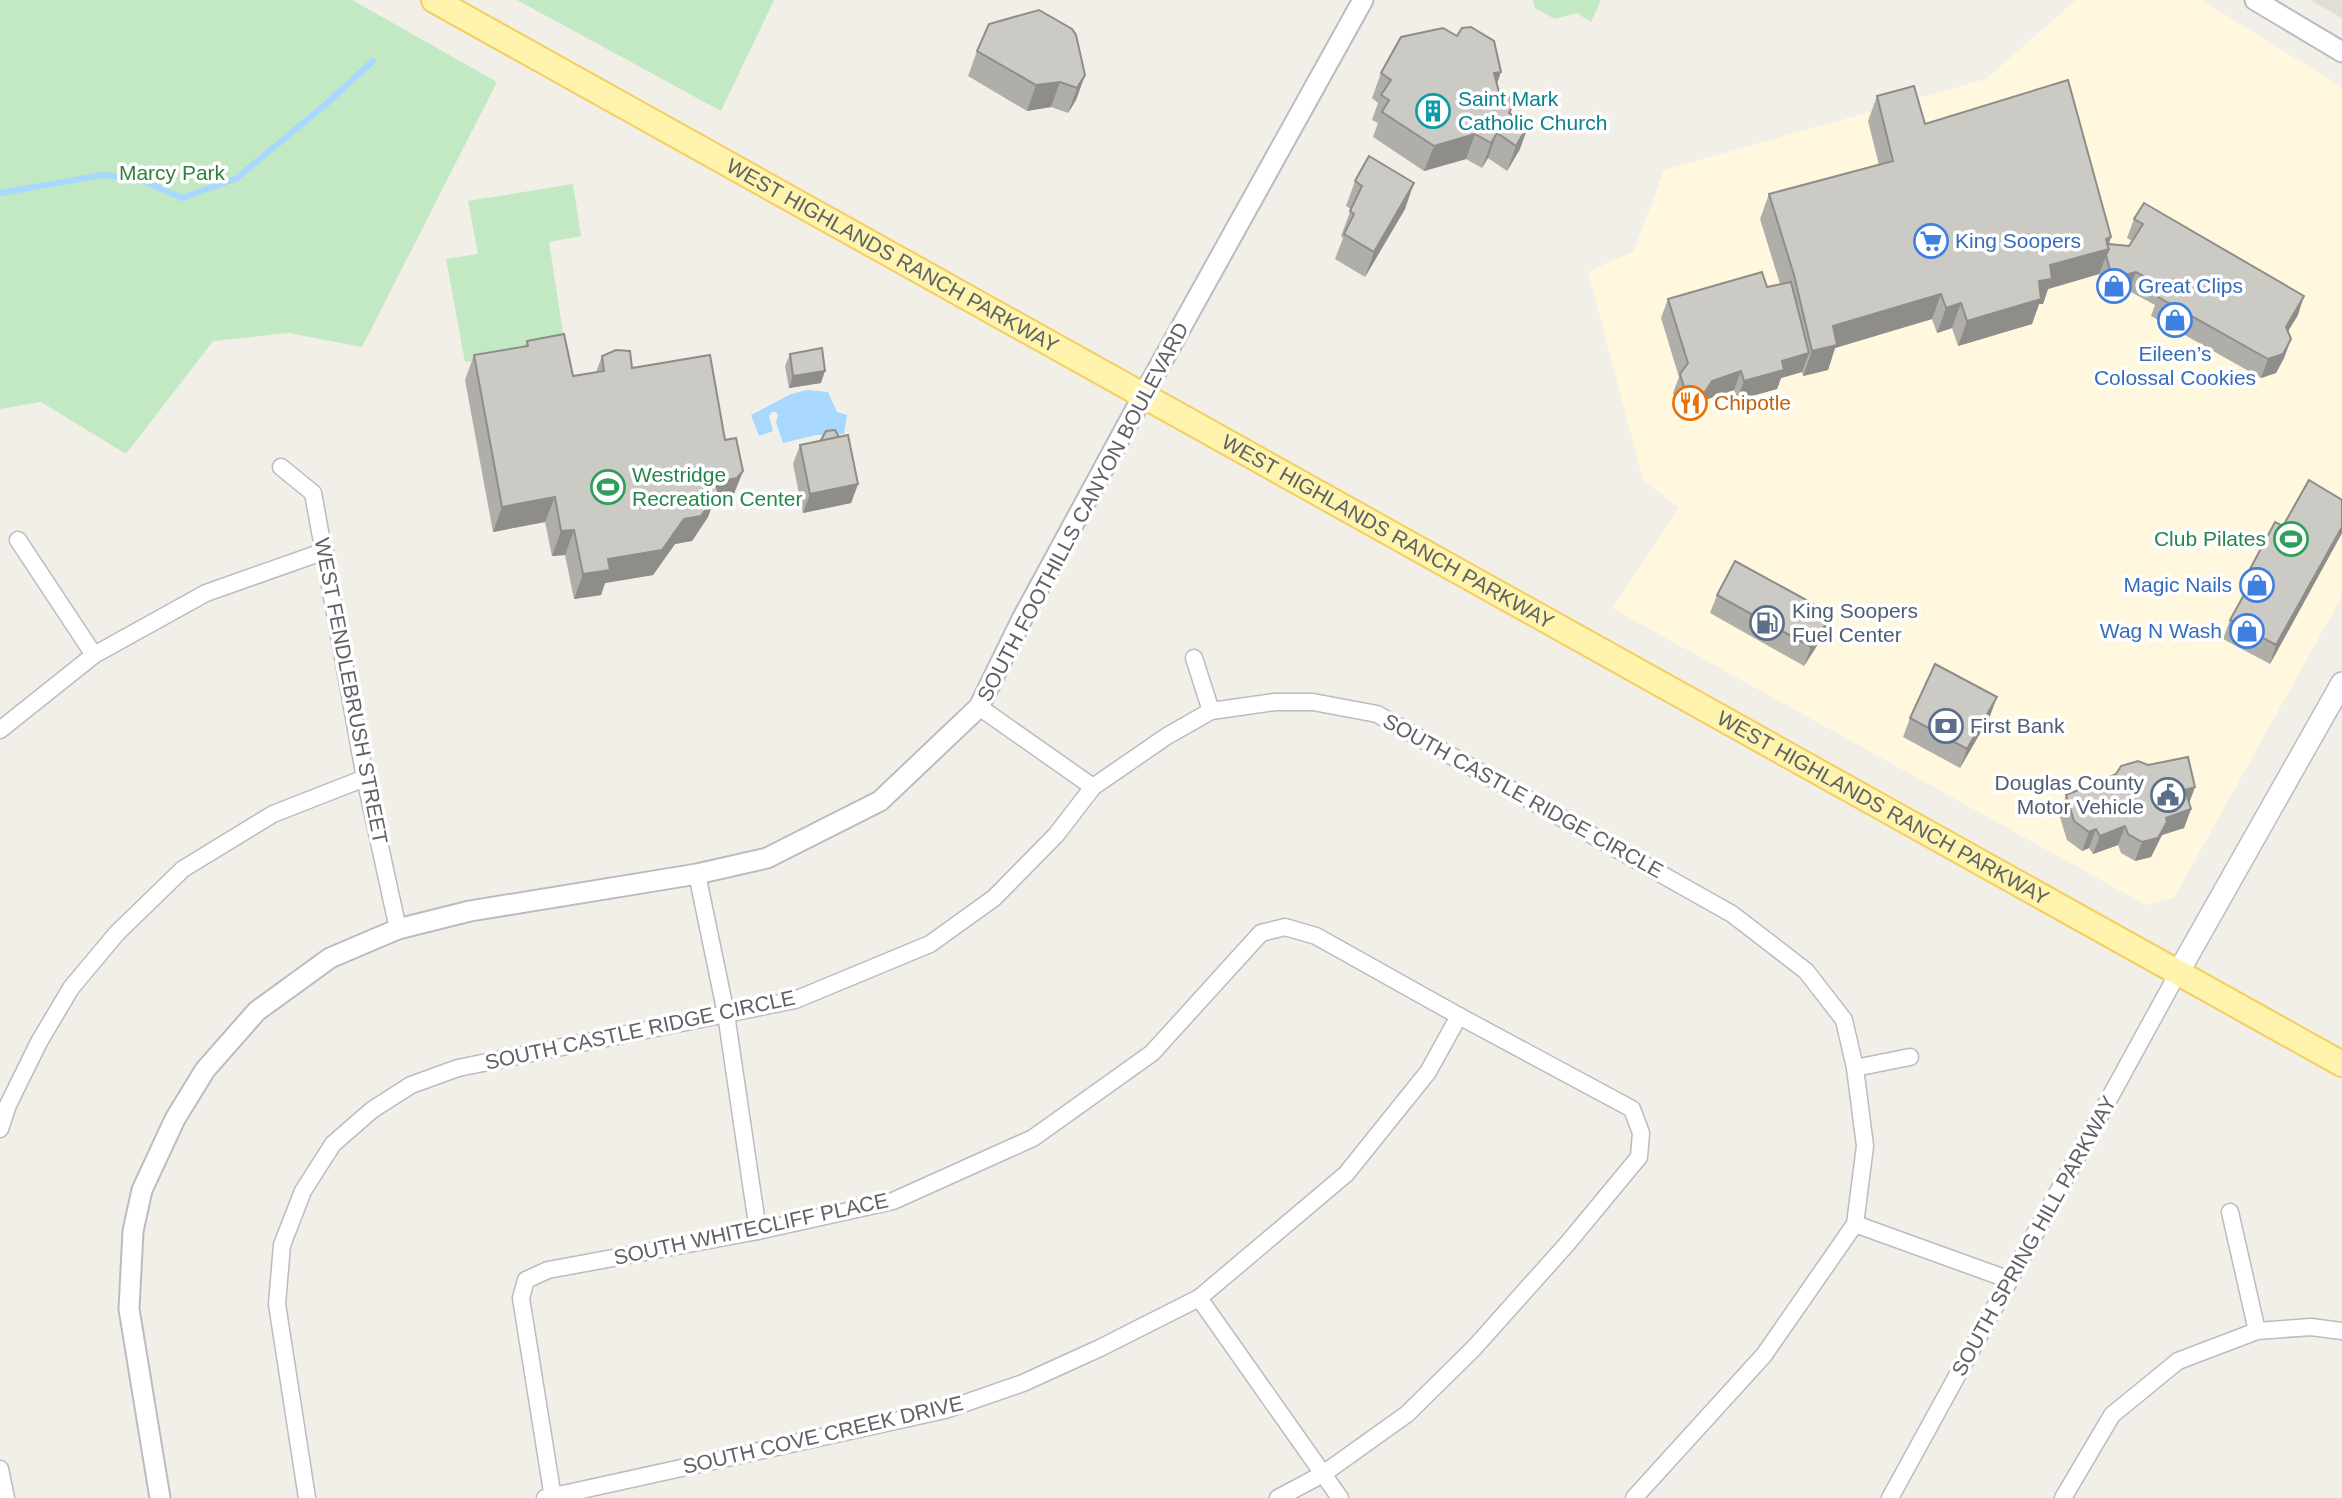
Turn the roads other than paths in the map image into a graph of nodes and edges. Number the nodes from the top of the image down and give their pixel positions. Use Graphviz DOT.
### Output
graph roads {
  1 [pos="434,0"];
  2 [pos="1363,0"];
  3 [pos="2255,0"];
  4 [pos="2342,52"];
  5 [pos="1144,394"];
  6 [pos="281,467"];
  7 [pos="18,540"];
  8 [pos="325,551"];
  9 [pos="94,655"];
  10 [pos="1194,658"];
  11 [pos="2342,683"];
  12 [pos="979,707"];
  13 [pos="1211,711"];
  14 [pos="0,730"];
  15 [pos="365,778"];
  16 [pos="1093,787"];
  17 [pos="697,874"];
  18 [pos="398,929"];
  19 [pos="2178,973"];
  20 [pos="726,1014"];
  21 [pos="1459,1016"];
  22 [pos="1910,1057"];
  23 [pos="2342,1064"];
  24 [pos="1855,1068"];
  25 [pos="0,1129"];
  26 [pos="2230,1212"];
  27 [pos="1855,1224"];
  28 [pos="758,1231"];
  29 [pos="2010,1280"];
  30 [pos="1199,1298"];
  31 [pos="2257,1331"];
  32 [pos="2342,1332"];
  33 [pos="0,1469"];
  34 [pos="1323,1474"];
  35 [pos="6,1498"];
  36 [pos="160,1498"];
  37 [pos="307,1498"];
  38 [pos="550,1498"];
  39 [pos="1278,1498"];
  40 [pos="1340,1498"];
  41 [pos="1634,1498"];
  42 [pos="1890,1498"];
  43 [pos="2063,1498"];
  1 -- 5 [label="main road, WEST HIGHLANDS RANCH PARKWAY"];
  2 -- 5 [label="street, SOUTH FOOTHILLS CANYON BOULEVARD"];
  3 -- 4 [label="street"];
  5 -- 12 [label="street, SOUTH FOOTHILLS CANYON BOULEVARD"];
  5 -- 19 [label="main road, WEST HIGHLANDS RANCH PARKWAY"];
  6 -- 8 [label="street, WEST FENDLEBRUSH STREET"];
  7 -- 9 [label="street"];
  8 -- 9 [label="street"];
  8 -- 15 [label="street, WEST FENDLEBRUSH STREET"];
  9 -- 14 [label="street"];
  10 -- 13 [label="street"];
  11 -- 19 [label="main road"];
  12 -- 16 [label="street"];
  12 -- 17 [label="street, SOUTH FOOTHILLS CANYON BOULEVARD"];
  13 -- 16 [label="street, SOUTH CASTLE RIDGE CIRCLE"];
  13 -- 24 [label="street, SOUTH CASTLE RIDGE CIRCLE"];
  15 -- 18 [label="street, WEST FENDLEBRUSH STREET"];
  15 -- 25 [label="street"];
  16 -- 20 [label="street, SOUTH CASTLE RIDGE CIRCLE"];
  17 -- 18 [label="street, SOUTH FOOTHILLS CANYON BOULEVARD"];
  17 -- 20 [label="street"];
  18 -- 36 [label="street, SOUTH FOOTHILLS CANYON BOULEVARD"];
  19 -- 23 [label="main road, WEST HIGHLANDS RANCH PARKWAY"];
  19 -- 29 [label="street, SOUTH SPRING HILL PARKWAY"];
  20 -- 28 [label="street"];
  20 -- 37 [label="street, SOUTH CASTLE RIDGE CIRCLE"];
  21 -- 28 [label="street, SOUTH WHITECLIFF PLACE"];
  21 -- 30 [label="street, SOUTH COVE CREEK DRIVE"];
  21 -- 34 [label="street, SOUTH WHITECLIFF PLACE"];
  22 -- 24 [label="street"];
  24 -- 27 [label="street, SOUTH CASTLE RIDGE CIRCLE"];
  26 -- 31 [label="street"];
  27 -- 29 [label="street"];
  27 -- 41 [label="street, SOUTH CASTLE RIDGE CIRCLE"];
  28 -- 38 [label="street, SOUTH WHITECLIFF PLACE"];
  29 -- 42 [label="street, SOUTH SPRING HILL PARKWAY"];
  30 -- 34 [label="street"];
  30 -- 38 [label="street, SOUTH COVE CREEK DRIVE"];
  31 -- 32 [label="street"];
  31 -- 43 [label="street"];
  33 -- 35 [label="street"];
  34 -- 39 [label="street, SOUTH WHITECLIFF PLACE"];
  34 -- 40 [label="street"];
}
